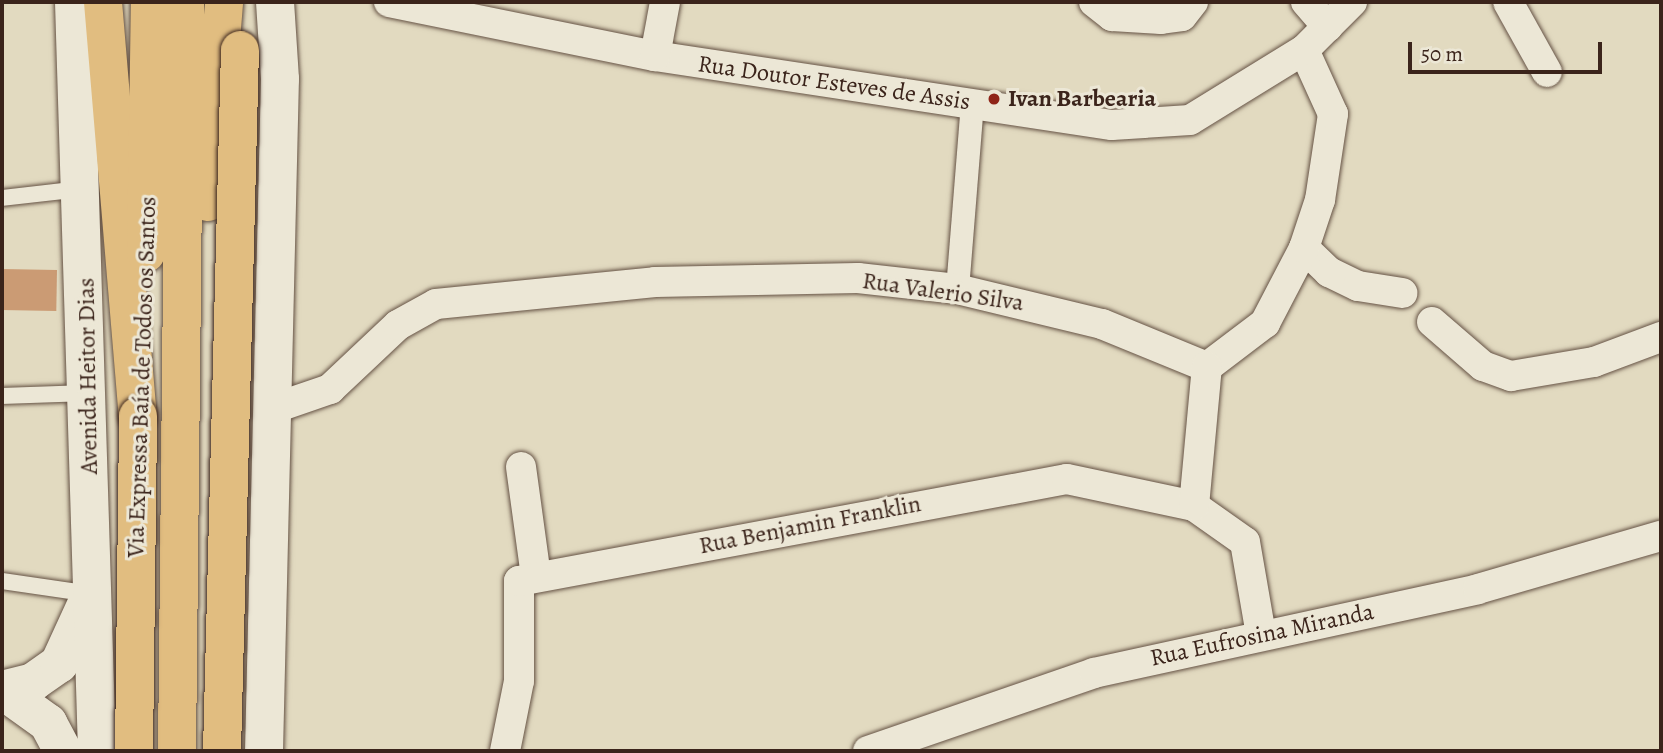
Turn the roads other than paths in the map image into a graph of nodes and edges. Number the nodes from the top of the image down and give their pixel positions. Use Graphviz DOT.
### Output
graph roads {
  1 [pos="74,2"];
  2 [pos="103,2"];
  3 [pos="150,2"];
  4 [pos="185,2"];
  5 [pos="224,2"];
  6 [pos="275,2"];
  7 [pos="389,2"];
  8 [pos="665,2"];
  9 [pos="1094,2"];
  10 [pos="1193,2"];
  11 [pos="1306,2"];
  12 [pos="1352,2"];
  13 [pos="1508,2"];
  14 [pos="1328,27"];
  15 [pos="1304,50"];
  16 [pos="198,52"];
  17 [pos="655,56"];
  18 [pos="1547,72"];
  19 [pos="972,102"];
  20 [pos="81,189"];
  21 [pos="2,198"];
  22 [pos="1304,248"];
  23 [pos="957,289"];
  24 [pos="1402,293"];
  25 [pos="1432,322"];
  26 [pos="1661,337"];
  27 [pos="1207,367"];
  28 [pos="89,393"];
  29 [pos="2,396"];
  30 [pos="269,410"];
  31 [pos="138,416"];
  32 [pos="521,467"];
  33 [pos="1194,506"];
  34 [pos="1661,536"];
  35 [pos="536,577"];
  36 [pos="2,581"];
  37 [pos="91,593"];
  38 [pos="1261,635"];
  39 [pos="2,690"];
  40 [pos="265,694"];
  41 [pos="96,699"];
  42 [pos="63,751"];
  43 [pos="97,751"];
  44 [pos="135,751"];
  45 [pos="177,751"];
  46 [pos="219,751"];
  47 [pos="264,751"];
  48 [pos="505,751"];
  49 [pos="868,751"];
  1 -- 20 [label="main road, Avenida Heitor Dias"];
  2 -- 31 [label="main road"];
  3 -- 16 [label="main road, Via Expressa Baía de Todos os Santos"];
  4 -- 16 [label="main road, Via Expressa Baía de Todos os Santos"];
  5 -- 16 [label="main road"];
  6 -- 30 [label="main road"];
  7 -- 17 [label="street, Rua Doutor Esteves de Assis"];
  8 -- 17 [label="street"];
  9 -- 10 [label="street"];
  11 -- 14 [label="street"];
  12 -- 14 [label="street"];
  13 -- 18 [label="street"];
  14 -- 15 [label="street"];
  15 -- 19 [label="street, Rua Doutor Esteves de Assis"];
  15 -- 22 [label="street"];
  16 -- 31 [label="main road, Via Expressa Baía de Todos os Santos"];
  16 -- 45 [label="main road, Via Expressa Baía de Todos os Santos"];
  16 -- 46 [label="main road, bridge"];
  17 -- 19 [label="street, Rua Doutor Esteves de Assis"];
  19 -- 23 [label="street"];
  20 -- 21 [label="lane"];
  20 -- 28 [label="main road, Avenida Heitor Dias"];
  22 -- 24 [label="street"];
  22 -- 27 [label="street"];
  23 -- 27 [label="street, Rua Valerio Silva"];
  23 -- 30 [label="street, Rua Valerio Silva"];
  25 -- 26 [label="street"];
  27 -- 33 [label="street"];
  28 -- 29 [label="lane"];
  28 -- 37 [label="main road, Avenida Heitor Dias"];
  30 -- 40 [label="main road"];
  31 -- 44 [label="main road, Via Expressa Baía de Todos os Santos, bridge"];
  32 -- 35 [label="street"];
  33 -- 35 [label="street, Rua Benjamin Franklin"];
  33 -- 38 [label="street, Rua Benjamin Franklin"];
  34 -- 38 [label="street, Rua Eufrosina Miranda"];
  35 -- 48 [label="street"];
  36 -- 37 [label="lane"];
  37 -- 39 [label="main road"];
  37 -- 41 [label="main road, Avenida Heitor Dias"];
  38 -- 49 [label="street, Rua Eufrosina Miranda"];
  39 -- 42 [label="main road"];
  40 -- 46 [label="main road"];
  40 -- 47 [label="main road"];
  41 -- 43 [label="main road, Avenida Heitor Dias"];
  41 -- 44 [label="main road"];
}
